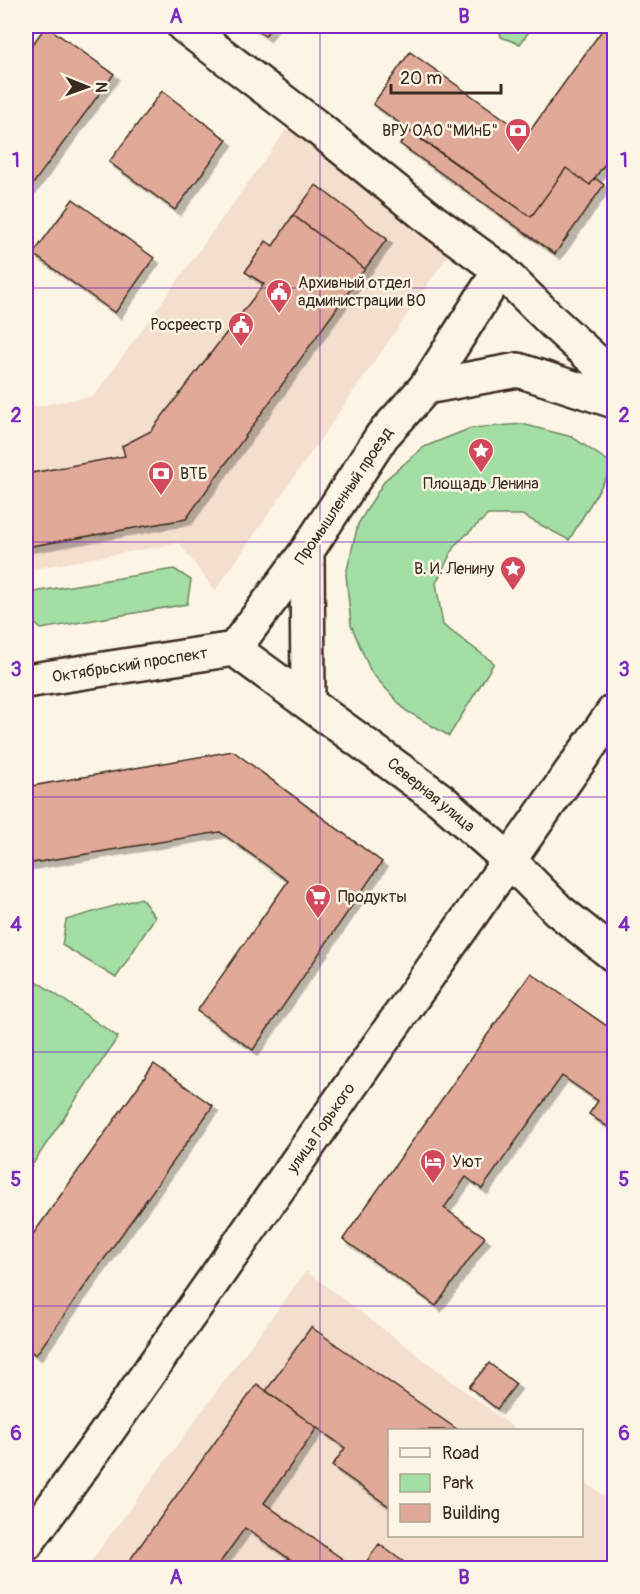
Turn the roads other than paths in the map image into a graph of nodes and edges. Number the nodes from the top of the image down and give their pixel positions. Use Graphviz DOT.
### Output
graph roads {
  1 [pos="184,26"];
  2 [pos="501,270"];
  3 [pos="615,378"];
  4 [pos="426,387"];
  5 [pos="615,401"];
  6 [pos="307,552"];
  7 [pos="234,649"];
  8 [pos="26,681"];
  9 [pos="308,702"];
  10 [pos="615,711"];
  11 [pos="510,861"];
  12 [pos="615,955"];
  13 [pos="26,1544"];
  1 -- 2 [label="main road"];
  2 -- 3 [label="main road"];
  2 -- 4 [label="main road, Промышленный проезд"];
  4 -- 5 [label="main road"];
  4 -- 6 [label="main road, Промышленный проезд"];
  6 -- 7 [label="main road, Промышленный проезд"];
  6 -- 9 [label="main road"];
  7 -- 8 [label="main road, Октябрьский проспект"];
  7 -- 9 [label="main road, Северная улица"];
  9 -- 11 [label="main road, Северная улица"];
  10 -- 11 [label="main road, улица Горького"];
  11 -- 12 [label="main road, Северная улица"];
  11 -- 13 [label="main road, улица Горького"];
}
